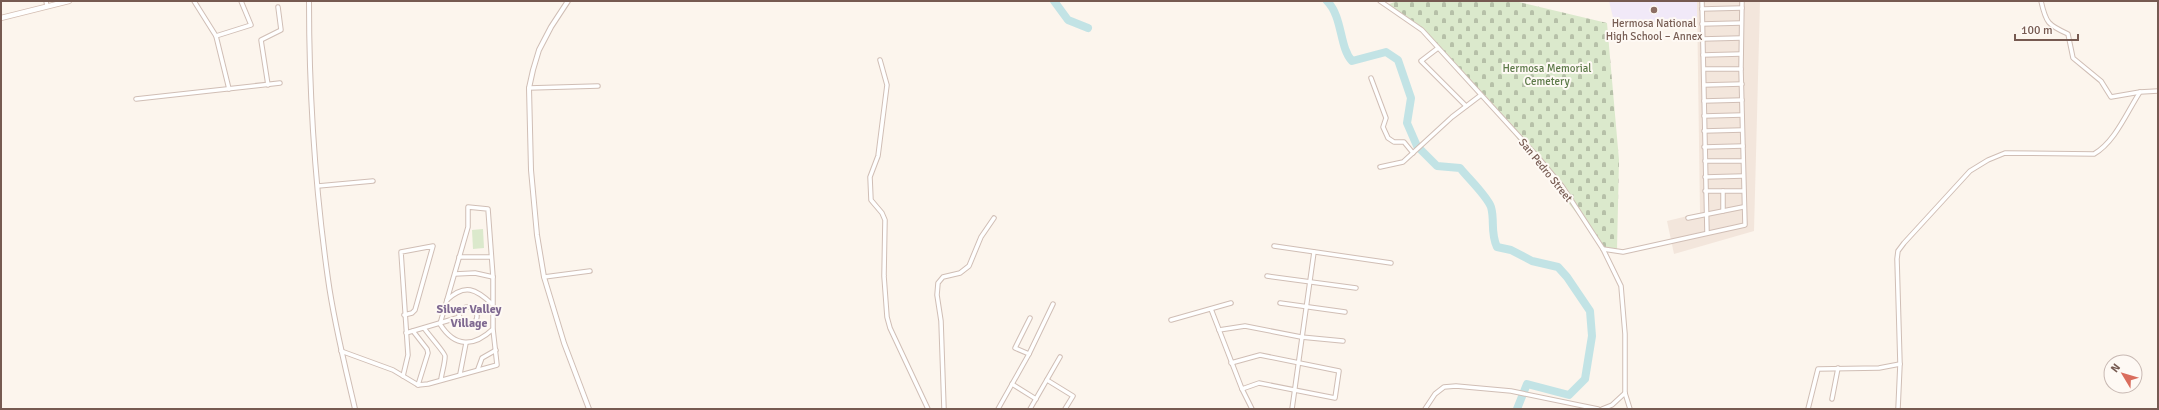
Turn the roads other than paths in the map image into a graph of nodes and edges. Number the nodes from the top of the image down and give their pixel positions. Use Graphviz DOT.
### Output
graph roads {
  1 [pos="69,1"];
  2 [pos="194,1"];
  3 [pos="241,1"];
  4 [pos="309,1"];
  5 [pos="568,1"];
  6 [pos="1380,1"];
  7 [pos="1702,1"];
  8 [pos="1742,1"];
  9 [pos="2041,1"];
  10 [pos="46,4"];
  11 [pos="278,7"];
  12 [pos="1742,8"];
  13 [pos="1702,9"];
  14 [pos="1,18"];
  15 [pos="1741,23"];
  16 [pos="1702,24"];
  17 [pos="216,36"];
  18 [pos="1741,38"];
  19 [pos="1702,39"];
  20 [pos="1438,48"];
  21 [pos="1741,54"];
  22 [pos="1703,55"];
  23 [pos="880,60"];
  24 [pos="1704,69"];
  25 [pos="1741,69"];
  26 [pos="1370,78"];
  27 [pos="280,83"];
  28 [pos="1742,84"];
  29 [pos="268,85"];
  30 [pos="1704,85"];
  31 [pos="598,86"];
  32 [pos="529,88"];
  33 [pos="229,89"];
  34 [pos="2158,91"];
  35 [pos="2140,92"];
  36 [pos="1481,95"];
  37 [pos="136,99"];
  38 [pos="1742,100"];
  39 [pos="1704,101"];
  40 [pos="1466,106"];
  41 [pos="1742,115"];
  42 [pos="1704,116"];
  43 [pos="1742,130"];
  44 [pos="1704,131"];
  45 [pos="1743,146"];
  46 [pos="1704,147"];
  47 [pos="1413,153"];
  48 [pos="1705,161"];
  49 [pos="1743,161"];
  50 [pos="1380,167"];
  51 [pos="1743,176"];
  52 [pos="1705,177"];
  53 [pos="373,181"];
  54 [pos="318,186"];
  55 [pos="1705,191"];
  56 [pos="1723,191"];
  57 [pos="1743,191"];
  58 [pos="1743,207"];
  59 [pos="1723,211"];
  60 [pos="1706,215"];
  61 [pos="994,218"];
  62 [pos="1688,218"];
  63 [pos="1707,233"];
  64 [pos="1274,246"];
  65 [pos="1603,248"];
  66 [pos="1314,252"];
  67 [pos="459,257"];
  68 [pos="492,258"];
  69 [pos="1391,263"];
  70 [pos="590,271"];
  71 [pos="455,274"];
  72 [pos="1267,276"];
  73 [pos="493,277"];
  74 [pos="544,277"];
  75 [pos="1309,281"];
  76 [pos="1356,288"];
  77 [pos="446,301"];
  78 [pos="1231,303"];
  79 [pos="1280,303"];
  80 [pos="492,304"];
  81 [pos="1053,304"];
  82 [pos="1306,307"];
  83 [pos="493,309"];
  84 [pos="1211,309"];
  85 [pos="1345,312"];
  86 [pos="477,313"];
  87 [pos="404,316"];
  88 [pos="460,317"];
  89 [pos="1030,318"];
  90 [pos="1171,320"];
  91 [pos="440,324"];
  92 [pos="424,328"];
  93 [pos="493,329"];
  94 [pos="1219,330"];
  95 [pos="413,331"];
  96 [pos="406,333"];
  97 [pos="1302,337"];
  98 [pos="1343,341"];
  99 [pos="466,343"];
  100 [pos="496,350"];
  101 [pos="341,351"];
  102 [pos="1029,354"];
  103 [pos="1060,357"];
  104 [pos="1231,363"];
  105 [pos="1298,363"];
  106 [pos="1900,364"];
  107 [pos="1838,368"];
  108 [pos="478,369"];
  109 [pos="460,374"];
  110 [pos="403,376"];
  111 [pos="441,379"];
  112 [pos="1047,380"];
  113 [pos="418,384"];
  114 [pos="1012,384"];
  115 [pos="1242,389"];
  116 [pos="1294,391"];
  117 [pos="1625,394"];
  118 [pos="1036,399"];
  119 [pos="1832,399"];
  120 [pos="355,409"];
  121 [pos="589,409"];
  122 [pos="928,409"];
  123 [pos="944,409"];
  124 [pos="998,409"];
  125 [pos="1030,409"];
  126 [pos="1065,409"];
  127 [pos="1252,409"];
  128 [pos="1292,409"];
  129 [pos="1425,409"];
  130 [pos="1598,409"];
  131 [pos="1602,409"];
  132 [pos="1630,409"];
  133 [pos="1808,409"];
  134 [pos="1898,409"];
  1 -- 10 [label="main road"];
  2 -- 17 [label="street"];
  3 -- 17 [label="street"];
  4 -- 54 [label="street"];
  5 -- 32 [label="street"];
  6 -- 20 [label="street, San Pedro Street"];
  7 -- 13 [label="street"];
  8 -- 12 [label="street"];
  9 -- 35 [label="street"];
  10 -- 14 [label="main road"];
  11 -- 29 [label="street"];
  12 -- 13 [label="street"];
  12 -- 15 [label="street"];
  13 -- 16 [label="street"];
  15 -- 16 [label="street"];
  15 -- 18 [label="street"];
  16 -- 19 [label="street"];
  17 -- 33 [label="street"];
  18 -- 19 [label="street"];
  18 -- 21 [label="street"];
  19 -- 22 [label="street"];
  20 -- 36 [label="street, San Pedro Street"];
  20 -- 40 [label="street"];
  21 -- 22 [label="street"];
  21 -- 25 [label="street"];
  22 -- 24 [label="street"];
  23 -- 122 [label="street"];
  24 -- 25 [label="street"];
  24 -- 30 [label="street"];
  25 -- 28 [label="street"];
  26 -- 47 [label="street"];
  27 -- 29 [label="street"];
  28 -- 30 [label="street"];
  28 -- 38 [label="street"];
  29 -- 33 [label="street"];
  30 -- 39 [label="street"];
  31 -- 32 [label="street"];
  32 -- 74 [label="street"];
  33 -- 37 [label="street"];
  34 -- 35 [label="street"];
  35 -- 106 [label="street"];
  36 -- 40 [label="street"];
  36 -- 65 [label="street, San Pedro Street"];
  38 -- 39 [label="street"];
  38 -- 41 [label="street"];
  39 -- 42 [label="street"];
  40 -- 47 [label="street"];
  41 -- 42 [label="street"];
  41 -- 43 [label="street"];
  42 -- 44 [label="street"];
  43 -- 44 [label="street"];
  43 -- 45 [label="street"];
  44 -- 46 [label="street"];
  45 -- 46 [label="street"];
  45 -- 49 [label="street"];
  46 -- 48 [label="street"];
  47 -- 50 [label="street"];
  48 -- 49 [label="street"];
  48 -- 52 [label="street"];
  49 -- 51 [label="street"];
  51 -- 52 [label="street"];
  51 -- 57 [label="street"];
  52 -- 55 [label="street"];
  53 -- 54 [label="street"];
  54 -- 101 [label="street"];
  55 -- 56 [label="street"];
  55 -- 60 [label="street"];
  56 -- 57 [label="street"];
  56 -- 59 [label="street"];
  57 -- 58 [label="street"];
  58 -- 59 [label="street"];
  58 -- 63 [label="street"];
  59 -- 60 [label="street"];
  60 -- 62 [label="street"];
  60 -- 63 [label="street"];
  61 -- 123 [label="street"];
  63 -- 65 [label="street"];
  64 -- 66 [label="street"];
  65 -- 117 [label="street, San Pedro Street"];
  66 -- 69 [label="street"];
  66 -- 75 [label="street"];
  67 -- 68 [label="street"];
  67 -- 68 [label="street"];
  67 -- 71 [label="street"];
  68 -- 73 [label="street"];
  70 -- 74 [label="street"];
  71 -- 73 [label="street"];
  71 -- 77 [label="street"];
  72 -- 75 [label="street"];
  73 -- 80 [label="street"];
  74 -- 121 [label="street"];
  75 -- 76 [label="street"];
  75 -- 82 [label="street"];
  77 -- 80 [label="street"];
  77 -- 91 [label="street"];
  78 -- 84 [label="street"];
  79 -- 82 [label="street"];
  80 -- 83 [label="street"];
  81 -- 102 [label="street"];
  82 -- 85 [label="street"];
  82 -- 97 [label="street"];
  83 -- 86 [label="street"];
  83 -- 93 [label="street"];
  84 -- 90 [label="street"];
  84 -- 94 [label="street"];
  86 -- 88 [label="street"];
  86 -- 88 [label="street"];
  87 -- 87 [label="street"];
  87 -- 96 [label="street"];
  88 -- 91 [label="street"];
  89 -- 102 [label="street"];
  91 -- 92 [label="street"];
  91 -- 99 [label="street"];
  92 -- 95 [label="street"];
  92 -- 111 [label="street"];
  93 -- 99 [label="street"];
  93 -- 100 [label="street"];
  94 -- 97 [label="street"];
  94 -- 104 [label="street"];
  95 -- 96 [label="street"];
  95 -- 113 [label="street"];
  96 -- 110 [label="street"];
  97 -- 98 [label="street"];
  97 -- 105 [label="street"];
  99 -- 109 [label="street"];
  100 -- 108 [label="street"];
  100 -- 108 [label="street"];
  101 -- 110 [label="street"];
  101 -- 120 [label="street"];
  102 -- 114 [label="street"];
  103 -- 112 [label="street"];
  104 -- 105 [label="street"];
  104 -- 115 [label="street"];
  105 -- 116 [label="street"];
  105 -- 116 [label="street"];
  106 -- 107 [label="street"];
  106 -- 134 [label="street"];
  107 -- 119 [label="street"];
  107 -- 133 [label="street"];
  108 -- 109 [label="street"];
  109 -- 111 [label="street"];
  110 -- 113 [label="street"];
  111 -- 113 [label="street"];
  112 -- 118 [label="street"];
  112 -- 126 [label="street"];
  114 -- 118 [label="street"];
  114 -- 124 [label="street"];
  115 -- 116 [label="street"];
  115 -- 127 [label="street"];
  116 -- 128 [label="street"];
  117 -- 131 [label="street"];
  117 -- 132 [label="street, San Pedro Street"];
  118 -- 125 [label="street"];
  129 -- 130 [label="street"];
}
